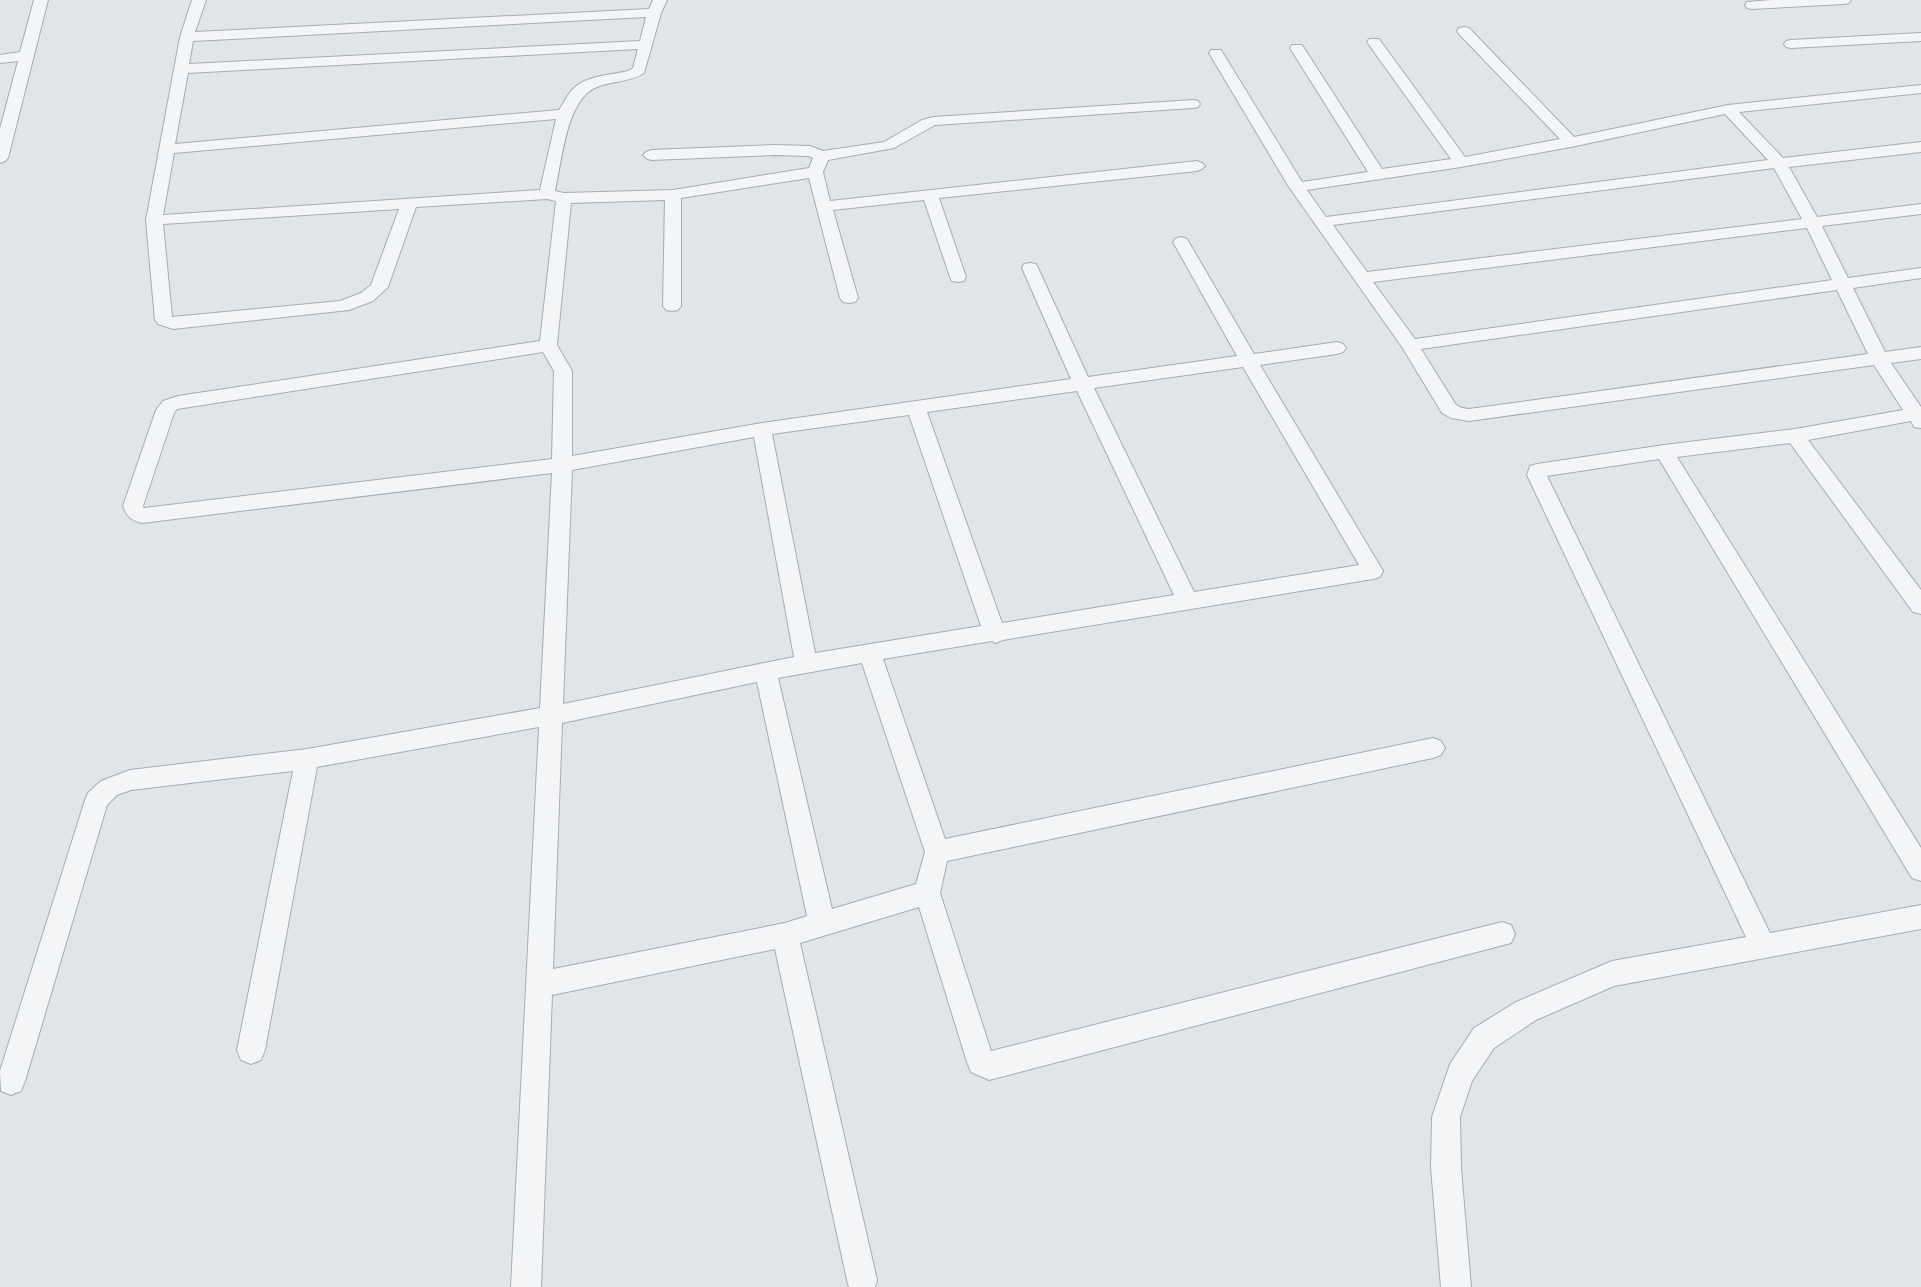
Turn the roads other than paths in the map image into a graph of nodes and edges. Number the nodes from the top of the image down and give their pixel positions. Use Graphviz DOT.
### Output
graph roads {
  1 [pos="41,0"];
  2 [pos="199,0"];
  3 [pos="1844,0"];
  4 [pos="1752,5"];
  5 [pos="657,7"];
  6 [pos="1464,31"];
  7 [pos="187,37"];
  8 [pos="1921,37"];
  9 [pos="1374,42"];
  10 [pos="1791,44"];
  11 [pos="644,45"];
  12 [pos="1297,48"];
  13 [pos="1216,53"];
  14 [pos="26,56"];
  15 [pos="0,59"];
  16 [pos="182,69"];
  17 [pos="1921,89"];
  18 [pos="1192,104"];
  19 [pos="1728,109"];
  20 [pos="564,114"];
  21 [pos="1571,142"];
  22 [pos="1921,147"];
  23 [pos="168,149"];
  24 [pos="651,155"];
  25 [pos="0,158"];
  26 [pos="821,158"];
  27 [pos="1461,162"];
  28 [pos="1779,163"];
  29 [pos="1197,166"];
  30 [pos="815,172"];
  31 [pos="1378,175"];
  32 [pos="1297,187"];
  33 [pos="930,194"];
  34 [pos="673,195"];
  35 [pos="556,196"];
  36 [pos="409,204"];
  37 [pos="824,206"];
  38 [pos="1921,208"];
  39 [pos="154,220"];
  40 [pos="1322,222"];
  41 [pos="1812,222"];
  42 [pos="1181,242"];
  43 [pos="1030,268"];
  44 [pos="1921,272"];
  45 [pos="958,277"];
  46 [pos="1362,278"];
  47 [pos="1842,283"];
  48 [pos="849,298"];
  49 [pos="672,306"];
  50 [pos="548,344"];
  51 [pos="1410,345"];
  52 [pos="1337,348"];
  53 [pos="1921,353"];
  54 [pos="1879,359"];
  55 [pos="1248,360"];
  56 [pos="1082,383"];
  57 [pos="916,406"];
  58 [pos="1919,416"];
  59 [pos="762,429"];
  60 [pos="1795,436"];
  61 [pos="1664,452"];
  62 [pos="562,465"];
  63 [pos="1188,602"];
  64 [pos="1921,606"];
  65 [pos="996,634"];
  66 [pos="870,654"];
  67 [pos="806,664"];
  68 [pos="766,672"];
  69 [pos="550,716"];
  70 [pos="1433,748"];
  71 [pos="307,759"];
  72 [pos="937,852"];
  73 [pos="1921,870"];
  74 [pos="927,892"];
  75 [pos="1921,917"];
  76 [pos="822,924"];
  77 [pos="1502,934"];
  78 [pos="785,935"];
  79 [pos="1764,947"];
  80 [pos="538,985"];
  81 [pos="251,1050"];
  82 [pos="11,1081"];
  83 [pos="862,1280"];
  84 [pos="526,1287"];
  85 [pos="1456,1287"];
  1 -- 14 [label="street"];
  2 -- 7 [label="street"];
  3 -- 4 [label="street"];
  5 -- 7 [label="street"];
  5 -- 11 [label="street"];
  6 -- 21 [label="street"];
  7 -- 16 [label="street"];
  8 -- 10 [label="street"];
  9 -- 27 [label="street"];
  11 -- 16 [label="street"];
  11 -- 20 [label="street"];
  12 -- 31 [label="street"];
  13 -- 32 [label="street"];
  14 -- 15 [label="street"];
  14 -- 25 [label="street"];
  16 -- 23 [label="street"];
  17 -- 19 [label="street"];
  18 -- 26 [label="street"];
  19 -- 21 [label="street"];
  19 -- 28 [label="street"];
  20 -- 23 [label="street"];
  20 -- 35 [label="street"];
  21 -- 27 [label="street"];
  22 -- 28 [label="street"];
  23 -- 39 [label="street"];
  24 -- 26 [label="street"];
  26 -- 30 [label="street"];
  27 -- 31 [label="street"];
  28 -- 40 [label="street"];
  28 -- 41 [label="street"];
  29 -- 33 [label="street"];
  30 -- 34 [label="street"];
  30 -- 37 [label="street"];
  31 -- 32 [label="street"];
  32 -- 40 [label="street"];
  33 -- 37 [label="street"];
  33 -- 45 [label="street"];
  34 -- 35 [label="street"];
  34 -- 49 [label="street"];
  35 -- 36 [label="street"];
  35 -- 50 [label="street"];
  36 -- 39 [label="street"];
  36 -- 39 [label="street"];
  37 -- 48 [label="street"];
  38 -- 41 [label="street"];
  40 -- 46 [label="street"];
  41 -- 46 [label="street"];
  41 -- 47 [label="street"];
  42 -- 55 [label="street"];
  43 -- 56 [label="street"];
  44 -- 47 [label="street"];
  46 -- 51 [label="street"];
  47 -- 51 [label="street"];
  47 -- 54 [label="street"];
  50 -- 62 [label="street"];
  50 -- 62 [label="street"];
  51 -- 54 [label="street"];
  52 -- 55 [label="street"];
  53 -- 54 [label="street"];
  54 -- 58 [label="street"];
  55 -- 56 [label="street"];
  55 -- 63 [label="street"];
  56 -- 57 [label="street"];
  56 -- 63 [label="street"];
  57 -- 59 [label="street"];
  57 -- 65 [label="street"];
  58 -- 60 [label="street"];
  59 -- 62 [label="street"];
  59 -- 67 [label="street"];
  60 -- 61 [label="street"];
  60 -- 64 [label="street"];
  61 -- 73 [label="street"];
  61 -- 79 [label="street"];
  62 -- 69 [label="street"];
  63 -- 65 [label="street"];
  65 -- 66 [label="street"];
  66 -- 67 [label="street"];
  66 -- 72 [label="street"];
  67 -- 68 [label="street"];
  68 -- 69 [label="street"];
  68 -- 76 [label="street"];
  69 -- 71 [label="street"];
  69 -- 80 [label="street"];
  70 -- 72 [label="street"];
  71 -- 81 [label="street"];
  71 -- 82 [label="street"];
  72 -- 74 [label="street"];
  74 -- 76 [label="street"];
  74 -- 77 [label="street"];
  75 -- 79 [label="street"];
  76 -- 78 [label="street"];
  78 -- 80 [label="street"];
  78 -- 83 [label="street"];
  79 -- 85 [label="street"];
  80 -- 84 [label="street"];
}
